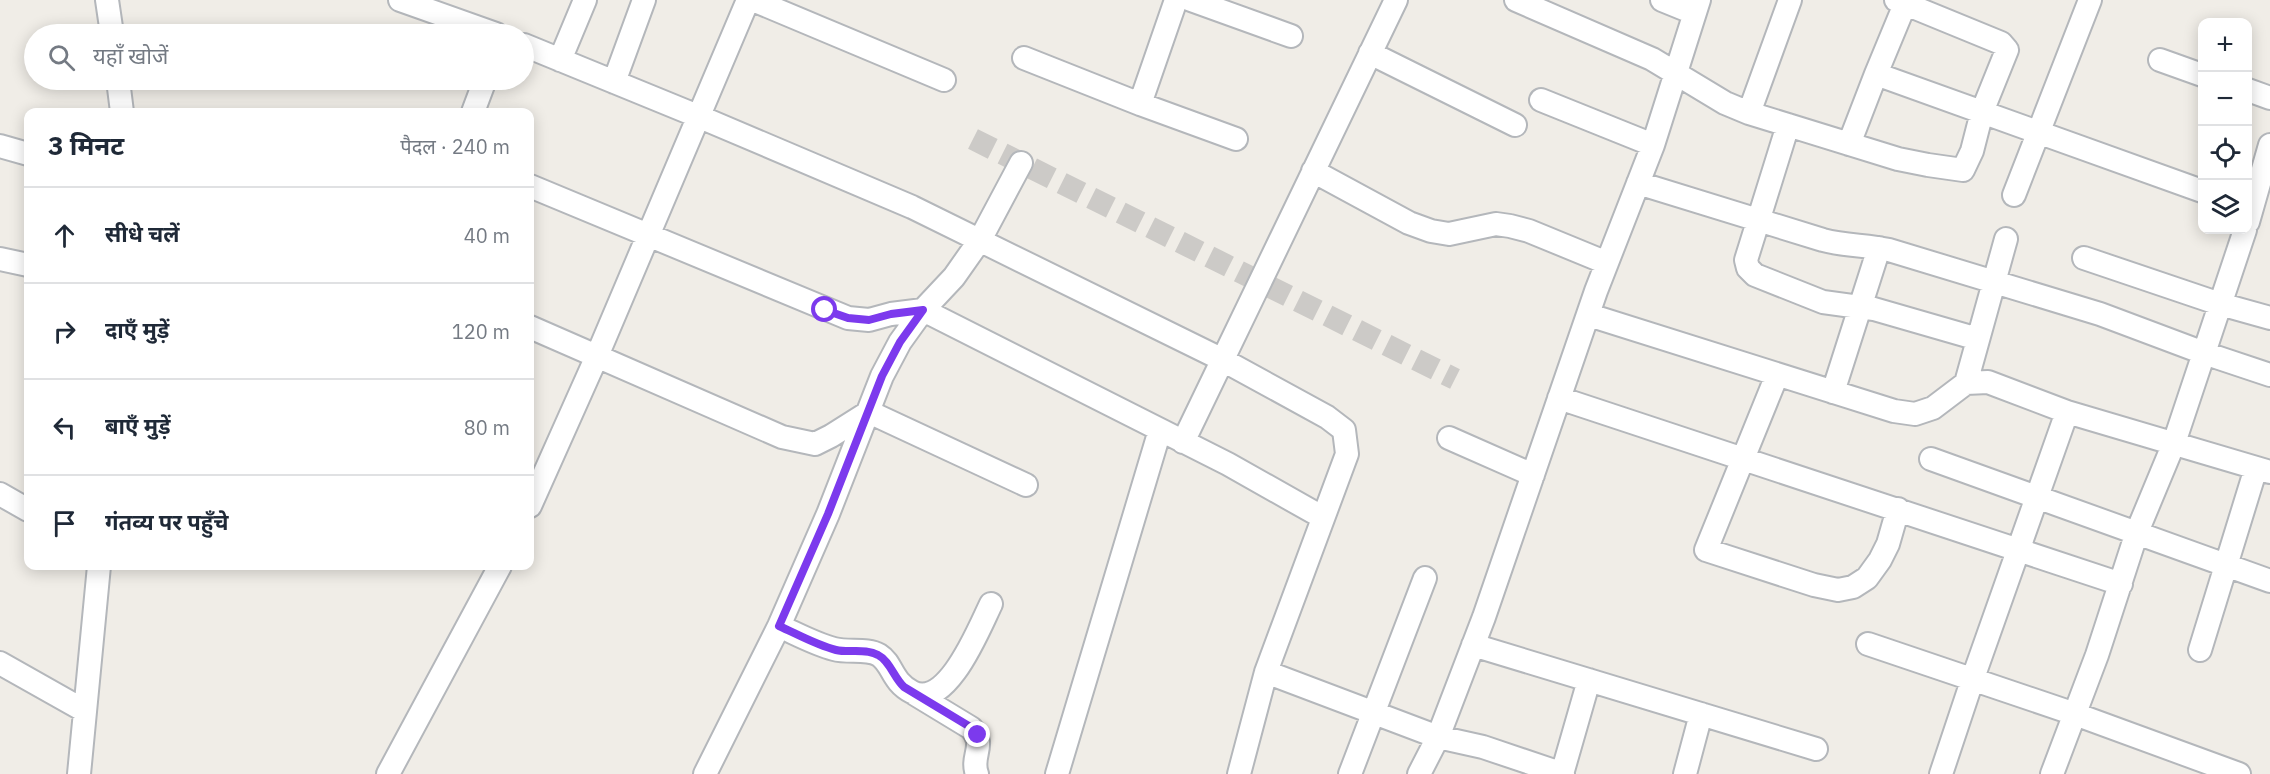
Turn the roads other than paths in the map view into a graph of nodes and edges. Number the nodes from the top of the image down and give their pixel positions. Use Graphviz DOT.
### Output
graph roads {
  1 [pos="106,0"];
  2 [pos="400,0"];
  3 [pos="585,0"];
  4 [pos="644,0"];
  5 [pos="748,0"];
  6 [pos="753,0"];
  7 [pos="1176,0"];
  8 [pos="1191,0"];
  9 [pos="1396,0"];
  10 [pos="1516,0"];
  11 [pos="1662,0"];
  12 [pos="1790,0"];
  13 [pos="2090,0"];
  14 [pos="1901,2"];
  15 [pos="1696,7"];
  16 [pos="110,24"];
  17 [pos="468,24"];
  18 [pos="1291,36"];
  19 [pos="534,49"];
  20 [pos="1370,53"];
  21 [pos="1024,58"];
  22 [pos="560,60"];
  23 [pos="2160,60"];
  24 [pos="1675,71"];
  25 [pos="1876,74"];
  26 [pos="2198,74"];
  27 [pos="944,80"];
  28 [pos="614,82"];
  29 [pos="119,90"];
  30 [pos="481,90"];
  31 [pos="2252,92"];
  32 [pos="2270,98"];
  33 [pos="1541,100"];
  34 [pos="1140,104"];
  35 [pos="122,108"];
  36 [pos="474,108"];
  37 [pos="1982,112"];
  38 [pos="1749,113"];
  39 [pos="700,117"];
  40 [pos="1515,125"];
  41 [pos="1788,125"];
  42 [pos="2037,132"];
  43 [pos="1236,139"];
  44 [pos="1849,144"];
  45 [pos="1653,145"];
  46 [pos="2270,145"];
  47 [pos="0,146"];
  48 [pos="24,153"];
  49 [pos="1021,163"];
  50 [pos="1313,171"];
  51 [pos="1638,183"];
  52 [pos="534,188"];
  53 [pos="2198,190"];
  54 [pos="2014,195"];
  55 [pos="2252,216"];
  56 [pos="1758,220"];
  57 [pos="2245,234"];
  58 [pos="649,236"];
  59 [pos="2006,238"];
  60 [pos="980,240"];
  61 [pos="1879,248"];
  62 [pos="2084,258"];
  63 [pos="0,259"];
  64 [pos="1607,262"];
  65 [pos="24,265"];
  66 [pos="1994,282"];
  67 [pos="2220,304"];
  68 [pos="1860,308"];
  69 [pos="923,310"];
  70 [pos="1589,315"];
  71 [pos="2270,318"];
  72 [pos="534,329"];
  73 [pos="1978,339"];
  74 [pos="2204,353"];
  75 [pos="597,356"];
  76 [pos="1221,359"];
  77 [pos="1778,375"];
  78 [pos="2270,375"];
  79 [pos="1966,383"];
  80 [pos="1833,392"];
  81 [pos="1559,398"];
  82 [pos="869,412"];
  83 [pos="2067,412"];
  84 [pos="1160,430"];
  85 [pos="1449,438"];
  86 [pos="1183,442"];
  87 [pos="2175,443"];
  88 [pos="1743,459"];
  89 [pos="1931,459"];
  90 [pos="2263,470"];
  91 [pos="1533,475"];
  92 [pos="1026,485"];
  93 [pos="0,494"];
  94 [pos="534,497"];
  95 [pos="2036,498"];
  96 [pos="24,508"];
  97 [pos="1898,509"];
  98 [pos="1322,517"];
  99 [pos="2137,532"];
  100 [pos="2019,549"];
  101 [pos="2226,566"];
  102 [pos="99,570"];
  103 [pos="498,570"];
  104 [pos="1425,578"];
  105 [pos="2270,581"];
  106 [pos="2121,584"];
  107 [pos="992,604"];
  108 [pos="779,626"];
  109 [pos="1868,644"];
  110 [pos="1473,645"];
  111 [pos="2200,650"];
  112 [pos="0,663"];
  113 [pos="1266,672"];
  114 [pos="1972,678"];
  115 [pos="1589,680"];
  116 [pos="915,694"];
  117 [pos="85,711"];
  118 [pos="1374,713"];
  119 [pos="1701,714"];
  120 [pos="2075,714"];
  121 [pos="1438,737"];
  122 [pos="1816,748"];
  123 [pos="79,774"];
  124 [pos="388,774"];
  125 [pos="705,774"];
  126 [pos="977,774"];
  127 [pos="1057,774"];
  128 [pos="1239,774"];
  129 [pos="1350,774"];
  130 [pos="1419,774"];
  131 [pos="1562,774"];
  132 [pos="1685,774"];
  133 [pos="1941,774"];
  134 [pos="2052,774"];
  135 [pos="2239,774"];
  1 -- 16 [label="street"];
  2 -- 17 [label="street"];
  3 -- 22 [label="street"];
  4 -- 28 [label="street"];
  5 -- 39 [label="street"];
  6 -- 27 [label="street"];
  7 -- 34 [label="street"];
  8 -- 18 [label="street"];
  9 -- 20 [label="street"];
  10 -- 24 [label="street"];
  11 -- 15 [label="street"];
  12 -- 38 [label="street"];
  13 -- 42 [label="street"];
  14 -- 25 [label="street"];
  14 -- 37 [label="street"];
  15 -- 24 [label="street"];
  19 -- 22 [label="street"];
  20 -- 40 [label="street"];
  20 -- 50 [label="street"];
  21 -- 34 [label="street"];
  22 -- 28 [label="street"];
  23 -- 26 [label="street"];
  24 -- 38 [label="street"];
  24 -- 45 [label="street"];
  25 -- 37 [label="street"];
  25 -- 44 [label="street"];
  28 -- 39 [label="street"];
  29 -- 35 [label="street"];
  30 -- 36 [label="street"];
  31 -- 32 [label="street"];
  33 -- 45 [label="street"];
  34 -- 43 [label="street"];
  37 -- 42 [label="street"];
  37 -- 44 [label="street"];
  38 -- 41 [label="street"];
  39 -- 58 [label="street"];
  39 -- 60 [label="street"];
  41 -- 44 [label="street"];
  41 -- 56 [label="street"];
  42 -- 53 [label="street"];
  42 -- 54 [label="street"];
  45 -- 51 [label="street"];
  46 -- 55 [label="street"];
  47 -- 48 [label="street"];
  49 -- 60 [label="street"];
  50 -- 64 [label="street"];
  50 -- 76 [label="street"];
  51 -- 56 [label="street"];
  51 -- 64 [label="street"];
  52 -- 58 [label="street"];
  56 -- 61 [label="street"];
  56 -- 68 [label="street"];
  57 -- 67 [label="street"];
  58 -- 69 [label="street"];
  58 -- 75 [label="street"];
  59 -- 66 [label="street"];
  60 -- 69 [label="street"];
  60 -- 76 [label="street"];
  61 -- 66 [label="street"];
  61 -- 68 [label="street"];
  62 -- 67 [label="street"];
  63 -- 65 [label="street"];
  64 -- 70 [label="street"];
  66 -- 73 [label="street"];
  66 -- 74 [label="street"];
  67 -- 71 [label="street"];
  67 -- 74 [label="street"];
  68 -- 73 [label="street"];
  68 -- 80 [label="street"];
  69 -- 82 [label="street"];
  69 -- 84 [label="street"];
  70 -- 77 [label="street"];
  70 -- 81 [label="street"];
  72 -- 75 [label="street"];
  73 -- 79 [label="street"];
  74 -- 78 [label="street"];
  74 -- 87 [label="street"];
  75 -- 82 [label="street"];
  75 -- 94 [label="street"];
  76 -- 86 [label="street"];
  76 -- 98 [label="street"];
  77 -- 80 [label="street"];
  77 -- 88 [label="street"];
  79 -- 80 [label="street"];
  79 -- 83 [label="street"];
  81 -- 88 [label="street"];
  81 -- 91 [label="street"];
  82 -- 92 [label="street"];
  82 -- 108 [label="street"];
  83 -- 87 [label="street"];
  83 -- 95 [label="street"];
  84 -- 86 [label="street"];
  84 -- 127 [label="street"];
  85 -- 91 [label="street"];
  86 -- 98 [label="street"];
  87 -- 90 [label="street"];
  87 -- 99 [label="street"];
  88 -- 97 [label="street"];
  88 -- 97 [label="street"];
  89 -- 95 [label="street"];
  90 -- 101 [label="street"];
  91 -- 110 [label="street"];
  93 -- 96 [label="street"];
  95 -- 99 [label="street"];
  95 -- 100 [label="street"];
  97 -- 100 [label="street"];
  98 -- 113 [label="street"];
  99 -- 101 [label="street"];
  99 -- 106 [label="street"];
  100 -- 106 [label="street"];
  100 -- 114 [label="street"];
  101 -- 105 [label="street"];
  101 -- 111 [label="street"];
  102 -- 117 [label="street"];
  103 -- 124 [label="street"];
  104 -- 118 [label="street"];
  106 -- 120 [label="street"];
  107 -- 116 [label="street"];
  108 -- 116 [label="street"];
  108 -- 125 [label="street"];
  109 -- 114 [label="street"];
  110 -- 115 [label="street"];
  110 -- 121 [label="street"];
  112 -- 117 [label="street"];
  113 -- 118 [label="street"];
  113 -- 128 [label="street"];
  114 -- 120 [label="street"];
  114 -- 133 [label="street"];
  115 -- 119 [label="street"];
  115 -- 131 [label="street"];
  116 -- 126 [label="street"];
  117 -- 123 [label="street"];
  118 -- 121 [label="street"];
  118 -- 129 [label="street"];
  119 -- 122 [label="street"];
  119 -- 132 [label="street"];
  120 -- 134 [label="street"];
  120 -- 135 [label="street"];
  121 -- 130 [label="street"];
  121 -- 131 [label="street"];
}
